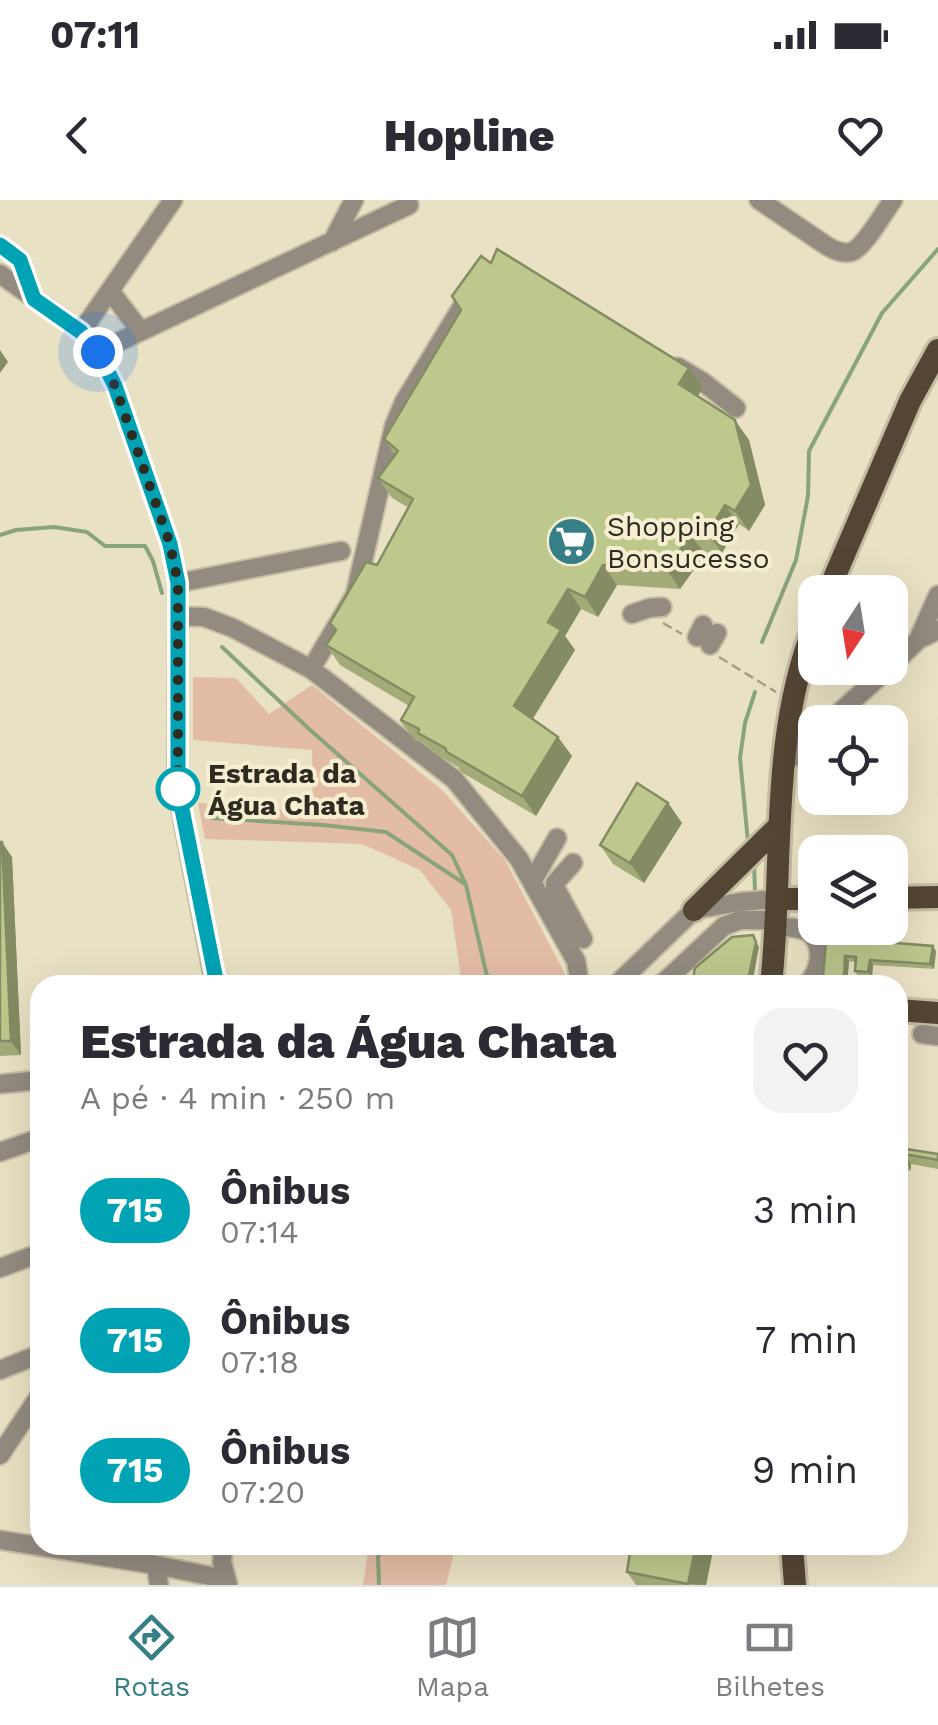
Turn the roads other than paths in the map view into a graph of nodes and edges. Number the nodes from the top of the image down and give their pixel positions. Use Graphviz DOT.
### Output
graph roads {
  1 [pos="174,200"];
  2 [pos="354,200"];
  3 [pos="758,200"];
  4 [pos="893,200"];
  5 [pos="409,206"];
  6 [pos="332,242"];
  7 [pos="0,245"];
  8 [pos="0,256"];
  9 [pos="484,271"];
  10 [pos="0,274"];
  11 [pos="25,275"];
  12 [pos="110,291"];
  13 [pos="34,299"];
  14 [pos="140,330"];
  15 [pos="81,332"];
  16 [pos="938,350"];
  17 [pos="98,352"];
  18 [pos="670,362"];
  19 [pos="938,363"];
  20 [pos="736,408"];
  21 [pos="341,552"];
  22 [pos="835,575"];
  23 [pos="847,575"];
  24 [pos="178,583"];
  25 [pos="938,595"];
  26 [pos="662,607"];
  27 [pos="632,614"];
  28 [pos="178,616"];
  29 [pos="938,630"];
  30 [pos="918,640"];
  31 [pos="908,650"];
  32 [pos="311,669"];
  33 [pos="798,679"];
  34 [pos="808,685"];
  35 [pos="870,685"];
  36 [pos="849,705"];
  37 [pos="798,751"];
  38 [pos="790,758"];
  39 [pos="779,826"];
  40 [pos="556,838"];
  41 [pos="574,863"];
  42 [pos="532,882"];
  43 [pos="938,897"];
  44 [pos="908,898"];
  45 [pos="798,907"];
  46 [pos="694,910"];
  47 [pos="781,915"];
  48 [pos="583,939"];
  49 [pos="214,975"];
  50 [pos="578,975"];
  51 [pos="626,975"];
  52 [pos="671,975"];
  53 [pos="772,975"];
  54 [pos="782,975"];
  55 [pos="813,975"];
  56 [pos="908,1011"];
  57 [pos="938,1013"];
  58 [pos="30,1081"];
  59 [pos="0,1084"];
  60 [pos="30,1144"];
  61 [pos="0,1152"];
  62 [pos="30,1257"];
  63 [pos="0,1268"];
  64 [pos="30,1358"];
  65 [pos="0,1370"];
  66 [pos="30,1410"];
  67 [pos="0,1455"];
  68 [pos="0,1540"];
  69 [pos="30,1543"];
  70 [pos="102,1555"];
  71 [pos="222,1555"];
  72 [pos="784,1555"];
  73 [pos="793,1555"];
  74 [pos="156,1565"];
  75 [pos="227,1582"];
  76 [pos="159,1585"];
  77 [pos="786,1585"];
  78 [pos="795,1585"];
  1 -- 12 [label="street"];
  2 -- 6 [label="street"];
  3 -- 4 [label="street"];
  5 -- 6 [label="street"];
  6 -- 14 [label="street"];
  7 -- 11 [label="street"];
  8 -- 11 [label="street"];
  9 -- 32 [label="street"];
  10 -- 13 [label="street"];
  11 -- 13 [label="street"];
  12 -- 14 [label="street"];
  12 -- 15 [label="street"];
  13 -- 15 [label="street"];
  14 -- 17 [label="street"];
  15 -- 17 [label="street"];
  16 -- 22 [label="main road"];
  17 -- 24 [label="street"];
  18 -- 20 [label="street"];
  19 -- 23 [label="main road"];
  21 -- 24 [label="street"];
  24 -- 28 [label="street"];
  25 -- 30 [label="street"];
  26 -- 27 [label="street"];
  28 -- 32 [label="street"];
  28 -- 49 [label="street"];
  29 -- 30 [label="street"];
  30 -- 31 [label="street"];
  32 -- 42 [label="street"];
  33 -- 38 [label="main road"];
  34 -- 38 [label="main road"];
  35 -- 36 [label="street"];
  37 -- 38 [label="street"];
  38 -- 39 [label="main road"];
  38 -- 47 [label="main road"];
  39 -- 46 [label="main road"];
  39 -- 47 [label="main road"];
  40 -- 42 [label="street"];
  41 -- 48 [label="street"];
  42 -- 50 [label="street"];
  43 -- 44 [label="main road"];
  45 -- 47 [label="main road"];
  46 -- 47 [label="street"];
  46 -- 51 [label="street"];
  47 -- 52 [label="street"];
  47 -- 53 [label="main road"];
  47 -- 54 [label="main road"];
  47 -- 55 [label="street"];
  56 -- 57 [label="main road"];
  58 -- 59 [label="street"];
  60 -- 61 [label="street"];
  62 -- 63 [label="street"];
  64 -- 65 [label="street"];
  66 -- 67 [label="street"];
  68 -- 69 [label="street"];
  70 -- 74 [label="street"];
  71 -- 75 [label="street"];
  72 -- 77 [label="main road"];
  73 -- 78 [label="main road"];
  74 -- 75 [label="street"];
  74 -- 76 [label="street"];
}
